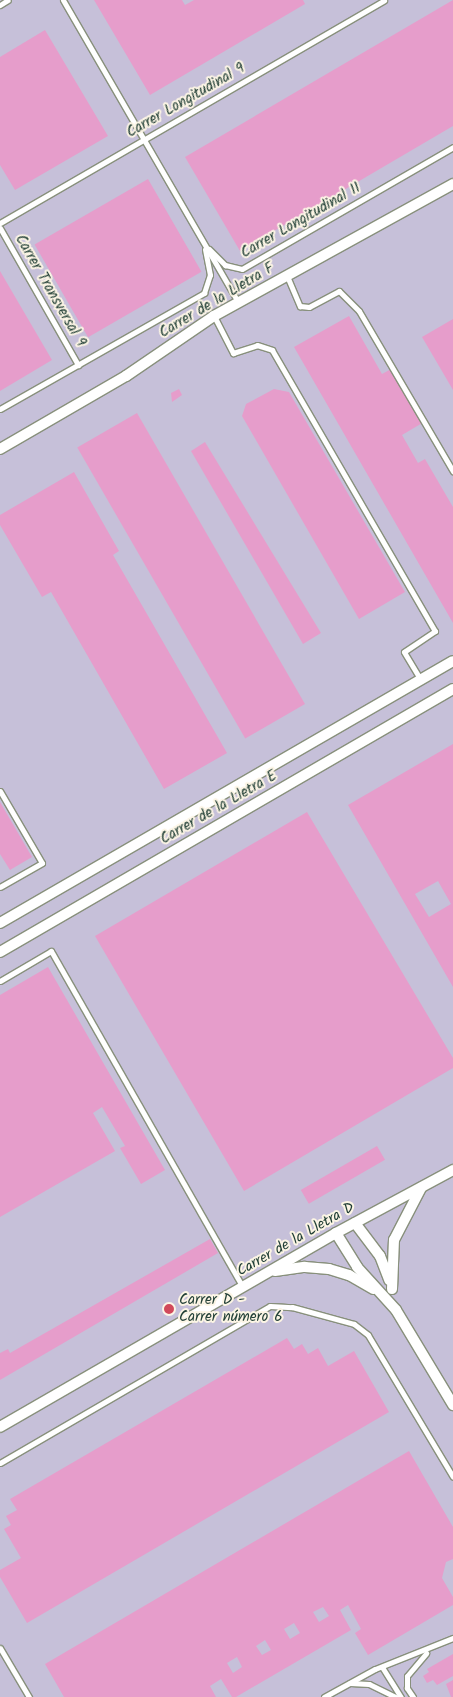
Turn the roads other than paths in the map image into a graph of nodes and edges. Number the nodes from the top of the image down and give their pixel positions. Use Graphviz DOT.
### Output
graph roads {
  1 [pos="8,0"];
  2 [pos="63,0"];
  3 [pos="384,0"];
  4 [pos="0,5"];
  5 [pos="142,140"];
  6 [pos="453,147"];
  7 [pos="453,184"];
  8 [pos="0,223"];
  9 [pos="0,228"];
  10 [pos="204,243"];
  11 [pos="287,276"];
  12 [pos="238,303"];
  13 [pos="214,316"];
  14 [pos="78,365"];
  15 [pos="0,410"];
  16 [pos="0,449"];
  17 [pos="453,471"];
  18 [pos="453,661"];
  19 [pos="421,680"];
  20 [pos="453,689"];
  21 [pos="0,791"];
  22 [pos="0,886"];
  23 [pos="0,924"];
  24 [pos="0,952"];
  25 [pos="0,981"];
  26 [pos="453,1170"];
  27 [pos="421,1187"];
  28 [pos="355,1223"];
  29 [pos="336,1233"];
  30 [pos="269,1272"];
  31 [pos="244,1287"];
  32 [pos="388,1291"];
  33 [pos="453,1405"];
  34 [pos="0,1427"];
  35 [pos="0,1463"];
  36 [pos="453,1477"];
  37 [pos="453,1638"];
  38 [pos="0,1648"];
  39 [pos="428,1651"];
  40 [pos="382,1667"];
  41 [pos="349,1683"];
  42 [pos="29,1697"];
  43 [pos="324,1697"];
  44 [pos="396,1697"];
  45 [pos="401,1697"];
  46 [pos="413,1697"];
  1 -- 4 [label="lane"];
  2 -- 5 [label="lane"];
  3 -- 5 [label="lane, Carrer Longitudinal 9"];
  5 -- 8 [label="lane, Carrer Longitudinal 9"];
  5 -- 10 [label="lane"];
  6 -- 10 [label="lane, Carrer Longitudinal 11"];
  7 -- 11 [label="street, Carrer de la Lletra F"];
  9 -- 14 [label="lane, Carrer Transversal 9"];
  10 -- 12 [label="lane"];
  10 -- 14 [label="lane"];
  11 -- 12 [label="street, Carrer de la Lletra F"];
  11 -- 17 [label="lane"];
  12 -- 13 [label="street, Carrer de la Lletra F"];
  13 -- 16 [label="street, Carrer de la Lletra F"];
  13 -- 19 [label="lane"];
  14 -- 15 [label="lane"];
  18 -- 19 [label="street, Carrer de la Lletra E"];
  19 -- 23 [label="street, Carrer de la Lletra E"];
  20 -- 24 [label="street, Carrer de la Lletra E"];
  21 -- 22 [label="lane"];
  25 -- 31 [label="lane"];
  26 -- 27 [label="street, Carrer de la Lletra D"];
  27 -- 28 [label="street, Carrer de la Lletra D"];
  27 -- 32 [label="street"];
  28 -- 29 [label="street, Carrer de la Lletra D"];
  28 -- 32 [label="street"];
  29 -- 30 [label="street, Carrer de la Lletra D"];
  29 -- 32 [label="street"];
  30 -- 31 [label="street, Carrer de la Lletra D"];
  30 -- 32 [label="street"];
  31 -- 34 [label="street, Carrer de la Lletra D"];
  32 -- 33 [label="street"];
  35 -- 36 [label="lane"];
  37 -- 39 [label="lane"];
  38 -- 42 [label="lane"];
  39 -- 40 [label="lane"];
  39 -- 46 [label="lane"];
  40 -- 41 [label="lane"];
  40 -- 45 [label="lane"];
  41 -- 43 [label="lane"];
  41 -- 44 [label="lane"];
}
